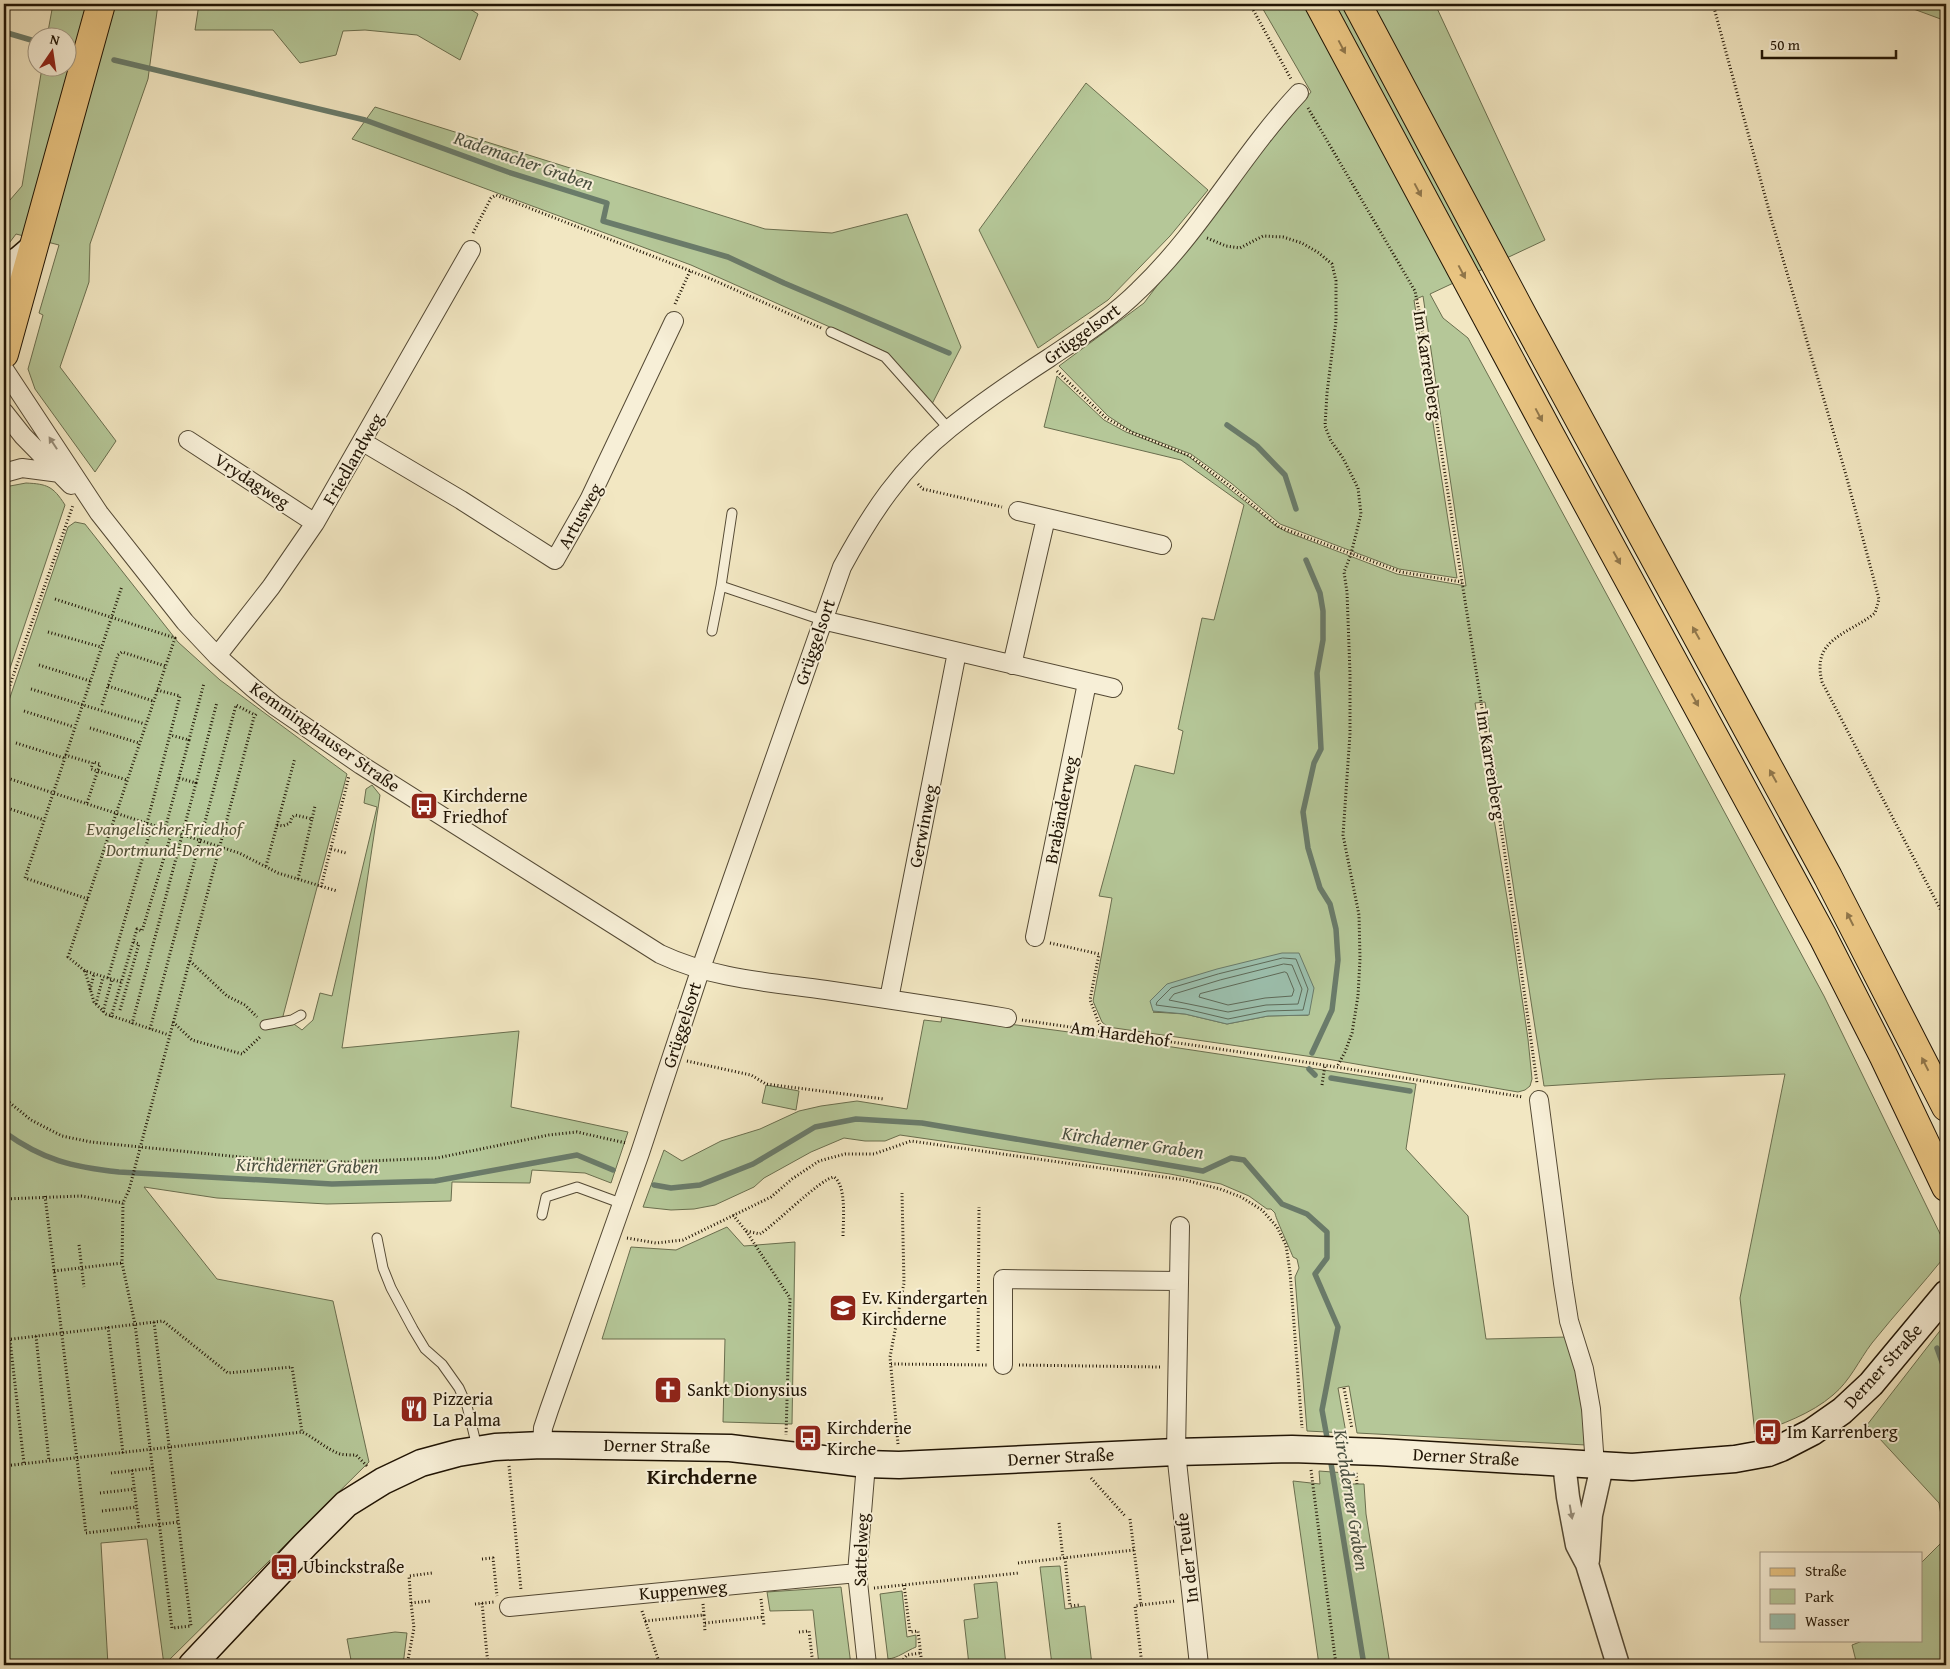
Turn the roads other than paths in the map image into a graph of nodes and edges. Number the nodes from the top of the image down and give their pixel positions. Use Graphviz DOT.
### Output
graph roads {
  1 [pos="102,4"];
  2 [pos="1319,4"];
  3 [pos="1357,4"];
  4 [pos="1299,93"];
  5 [pos="33,248"];
  6 [pos="471,250"];
  7 [pos="4,269"];
  8 [pos="674,321"];
  9 [pos="831,332"];
  10 [pos="4,354"];
  11 [pos="4,369"];
  12 [pos="4,412"];
  13 [pos="949,428"];
  14 [pos="188,440"];
  15 [pos="363,442"];
  16 [pos="4,473"];
  17 [pos="60,473"];
  18 [pos="1018,511"];
  19 [pos="99,513"];
  20 [pos="732,514"];
  21 [pos="1046,518"];
  22 [pos="315,523"];
  23 [pos="1162,545"];
  24 [pos="721,586"];
  25 [pos="822,620"];
  26 [pos="712,631"];
  27 [pos="957,652"];
  28 [pos="217,656"];
  29 [pos="1012,665"];
  30 [pos="1088,682"];
  31 [pos="1113,688"];
  32 [pos="1035,938"];
  33 [pos="700,971"];
  34 [pos="889,999"];
  35 [pos="301,1015"];
  36 [pos="1007,1018"];
  37 [pos="264,1025"];
  38 [pos="1539,1100"];
  39 [pos="1946,1108"];
  40 [pos="1946,1187"];
  41 [pos="622,1204"];
  42 [pos="542,1214"];
  43 [pos="1180,1226"];
  44 [pos="377,1238"];
  45 [pos="1179,1281"];
  46 [pos="1946,1294"];
  47 [pos="1003,1365"];
  48 [pos="542,1445"];
  49 [pos="478,1450"];
  50 [pos="1176,1452"];
  51 [pos="866,1464"];
  52 [pos="1564,1464"];
  53 [pos="1598,1466"];
  54 [pos="1587,1564"];
  55 [pos="858,1582"];
  56 [pos="516,1606"];
  57 [pos="192,1665"];
  58 [pos="867,1665"];
  59 [pos="1199,1665"];
  60 [pos="1618,1665"];
  1 -- 5 [label="main road"];
  2 -- 40 [label="main road, one-way"];
  39 -- 3 [label="main road, one-way"];
  4 -- 13 [label="street, Grüggelsort"];
  5 -- 7 [label="main road"];
  5 -- 10 [label="main road"];
  6 -- 15 [label="street, Friedlandweg"];
  8 -- 15 [label="street, Artusweg"];
  9 -- 13 [label="lane"];
  19 -- 11 [label="street, Kemminghauser Straße, one-way"];
  12 -- 17 [label="street, Kemminghauser Straße"];
  13 -- 25 [label="street, Grüggelsort"];
  14 -- 22 [label="street, Vrydagweg"];
  15 -- 22 [label="street, Friedlandweg"];
  16 -- 17 [label="street"];
  17 -- 19 [label="street, Kemminghauser Straße"];
  18 -- 21 [label="street"];
  19 -- 28 [label="street, Kemminghauser Straße"];
  20 -- 24 [label="lane"];
  21 -- 23 [label="street"];
  21 -- 29 [label="street"];
  22 -- 28 [label="street, Friedlandweg"];
  24 -- 25 [label="lane"];
  24 -- 26 [label="lane"];
  25 -- 27 [label="street"];
  25 -- 33 [label="street, Grüggelsort"];
  27 -- 29 [label="street"];
  27 -- 34 [label="street, Gerwinweg"];
  28 -- 33 [label="street, Kemminghauser Straße"];
  29 -- 30 [label="street"];
  30 -- 31 [label="street"];
  30 -- 32 [label="street, Brabänderweg"];
  33 -- 34 [label="street"];
  33 -- 41 [label="street, Grüggelsort"];
  34 -- 36 [label="street"];
  35 -- 37 [label="lane"];
  38 -- 53 [label="street"];
  41 -- 42 [label="lane"];
  41 -- 48 [label="street, Grüggelsort"];
  43 -- 45 [label="street, In der Teufe"];
  44 -- 49 [label="lane"];
  45 -- 47 [label="street"];
  45 -- 50 [label="street, In der Teufe"];
  46 -- 53 [label="main road, Derner Straße"];
  48 -- 49 [label="main road, Derner Straße"];
  48 -- 51 [label="main road, Derner Straße"];
  49 -- 57 [label="main road, Derner Straße"];
  50 -- 51 [label="main road, Derner Straße"];
  50 -- 52 [label="main road, Derner Straße"];
  50 -- 59 [label="street, In der Teufe"];
  51 -- 55 [label="street, Sattelweg"];
  52 -- 53 [label="main road, Derner Straße"];
  52 -- 54 [label="street, one-way"];
  53 -- 54 [label="street"];
  54 -- 60 [label="street"];
  55 -- 56 [label="street, Kuppenweg"];
  55 -- 58 [label="street, Sattelweg"];
}
